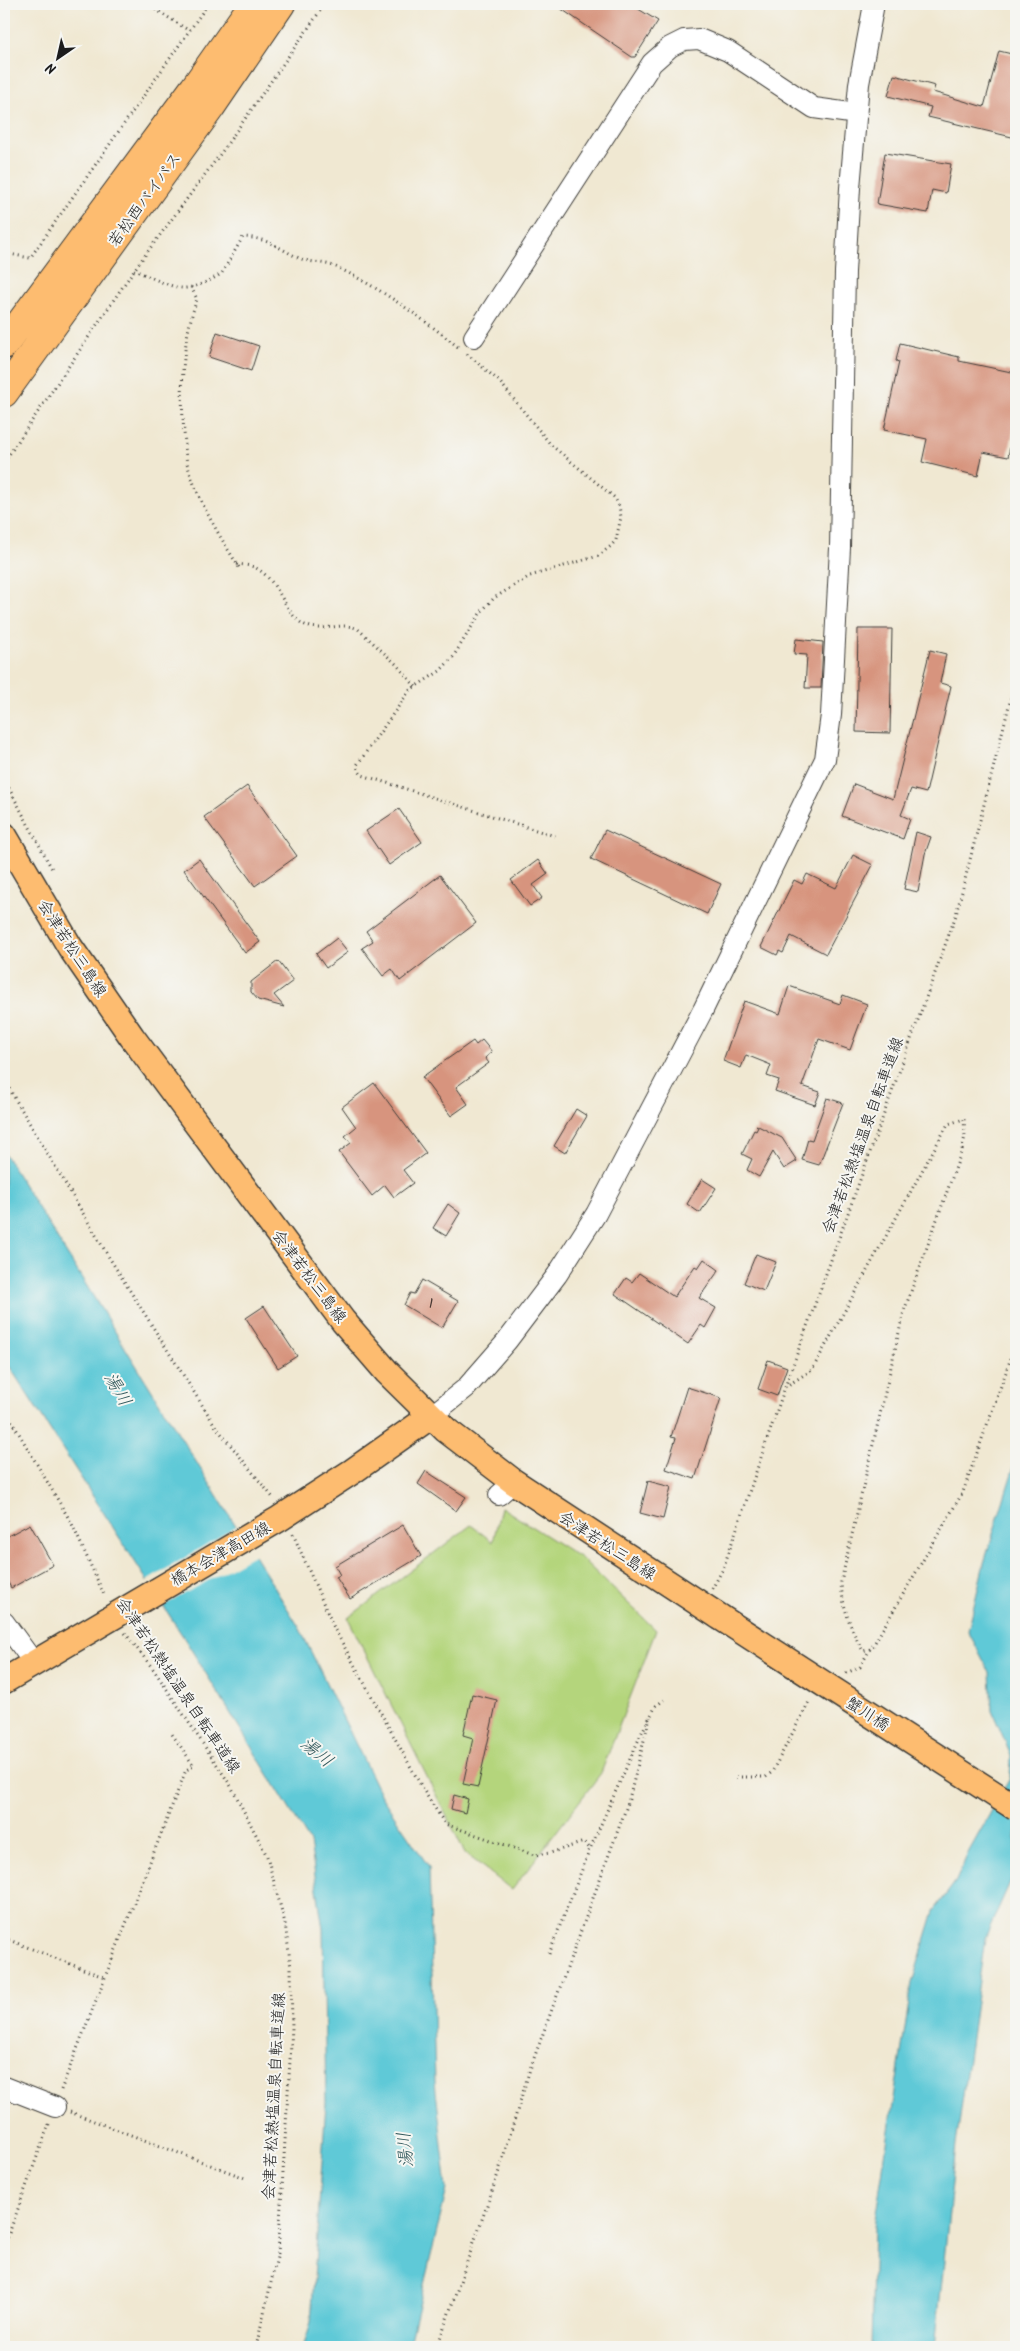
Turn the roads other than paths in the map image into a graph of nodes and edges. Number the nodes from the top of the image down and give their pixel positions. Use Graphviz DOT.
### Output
graph roads {
  1 [pos="253,4"];
  2 [pos="281,4"];
  3 [pos="874,4"];
  4 [pos="857,114"];
  5 [pos="474,337"];
  6 [pos="4,345"];
  7 [pos="4,393"];
  8 [pos="4,835"];
  9 [pos="431,1416"];
  10 [pos="715,1606"];
  11 [pos="4,1622"];
  12 [pos="34,1663"];
  13 [pos="4,1681"];
  14 [pos="1016,1808"];
  15 [pos="4,2087"];
  16 [pos="55,2107"];
  1 -- 6 [label="highway, 若松西バイパス"];
  2 -- 7 [label="highway, 若松西バイパス"];
  3 -- 4 [label="street"];
  4 -- 5 [label="street"];
  4 -- 9 [label="street"];
  8 -- 9 [label="main road, 会津若松三島線"];
  9 -- 10 [label="main road, 会津若松三島線"];
  9 -- 12 [label="main road, 橋本会津高田線"];
  10 -- 14 [label="main road, 蟹川橋, bridge"];
  11 -- 12 [label="street"];
  12 -- 13 [label="main road, 橋本会津高田線"];
  15 -- 16 [label="street"];
}
